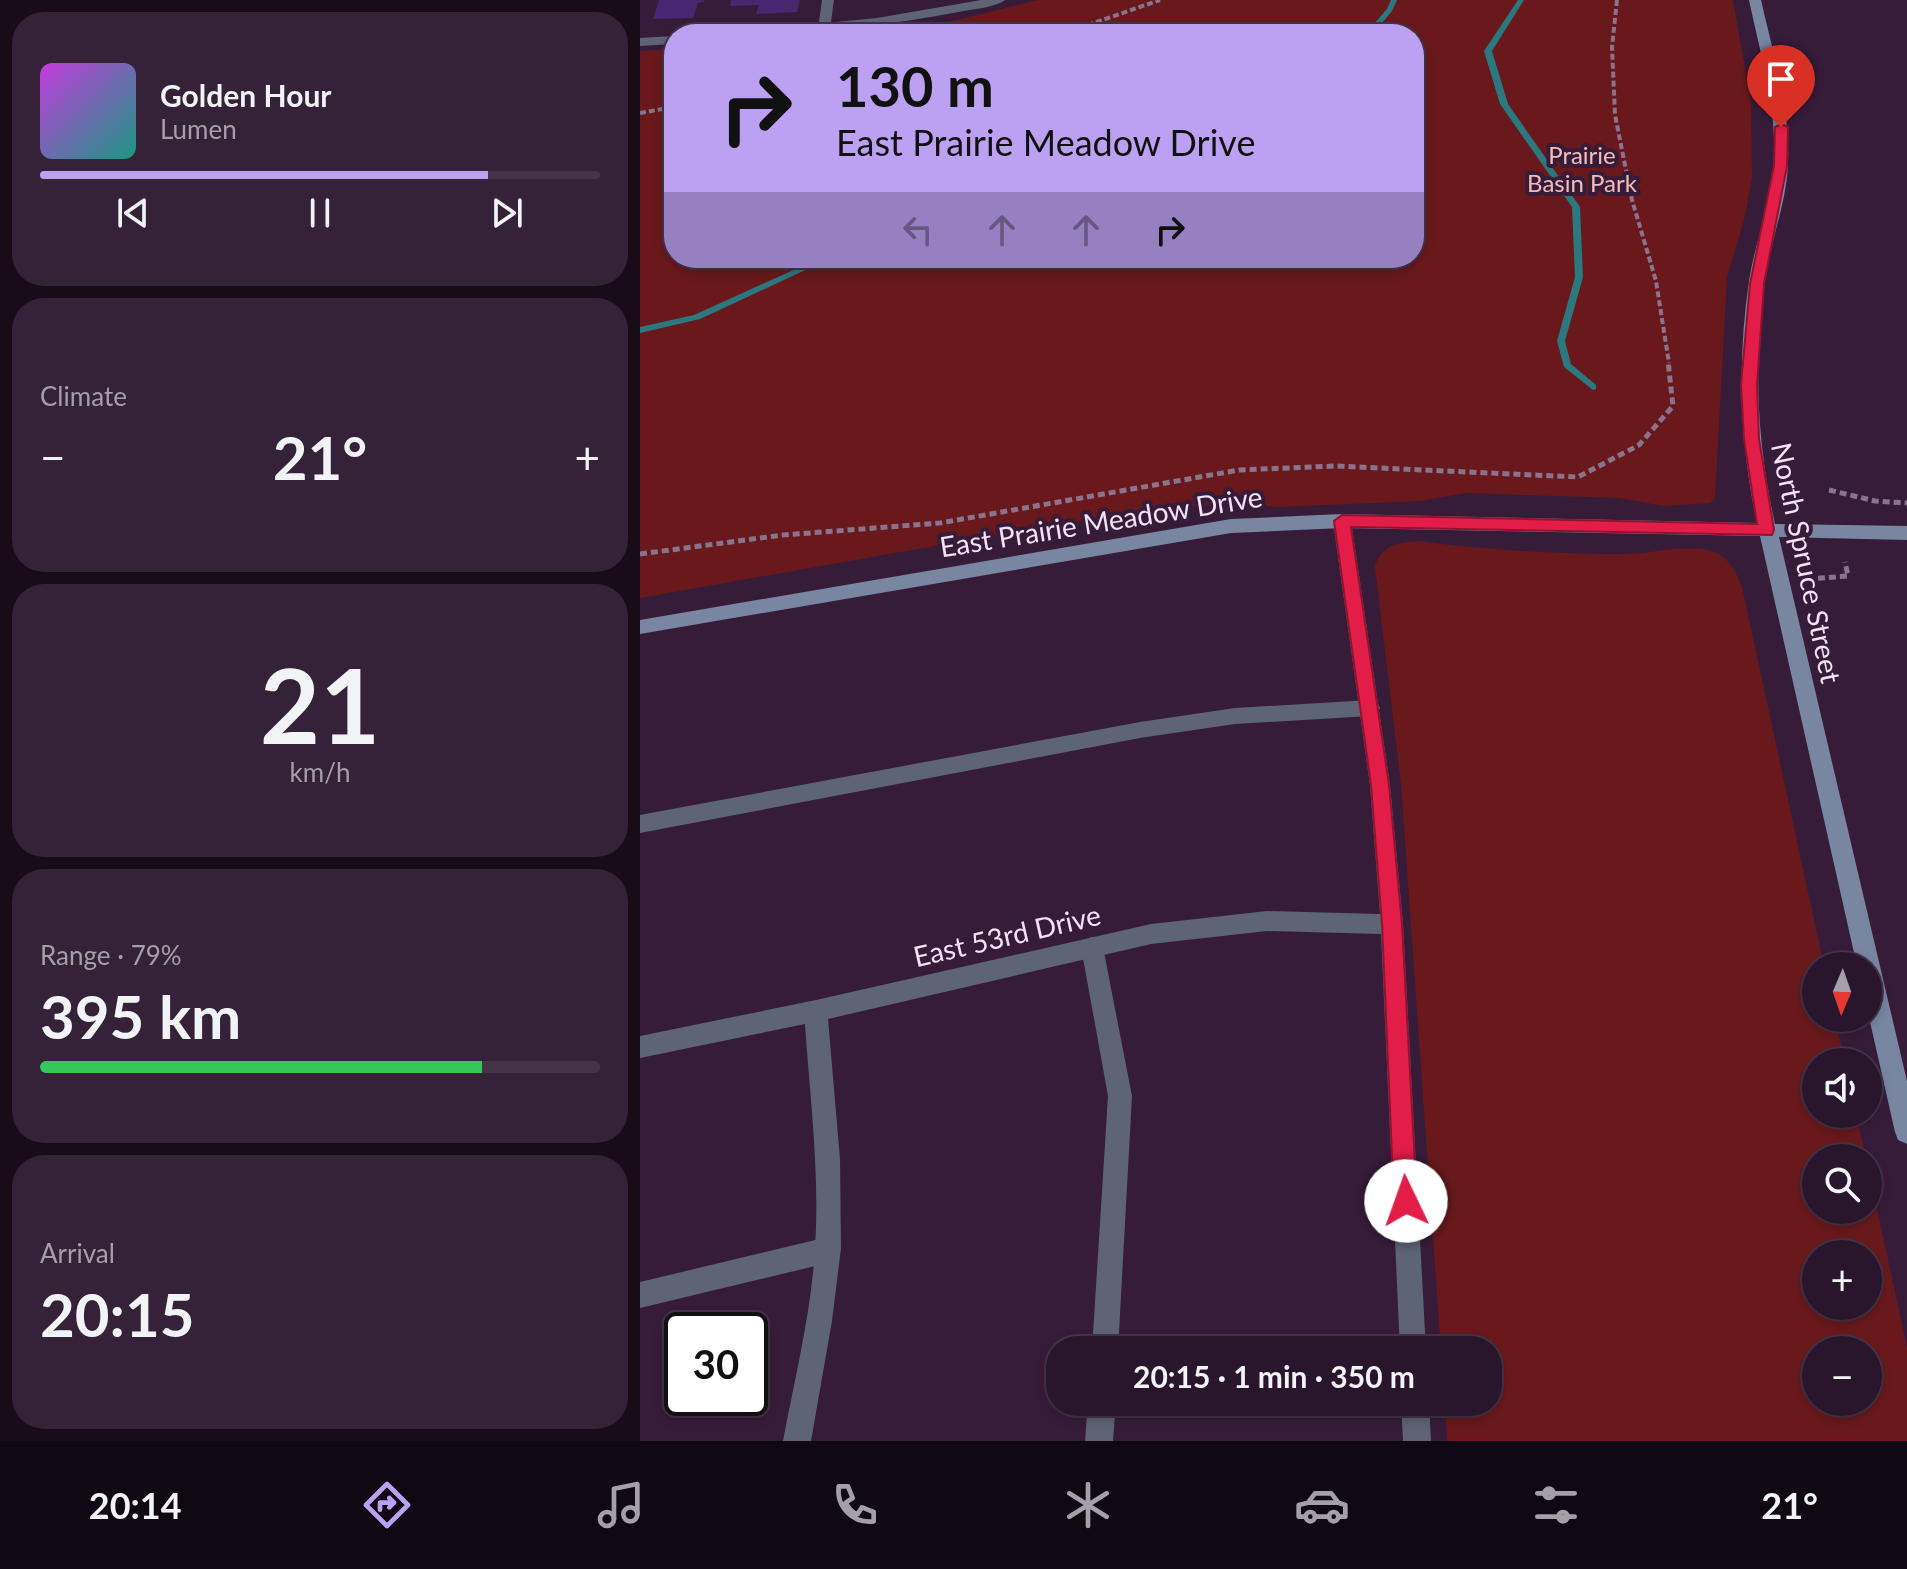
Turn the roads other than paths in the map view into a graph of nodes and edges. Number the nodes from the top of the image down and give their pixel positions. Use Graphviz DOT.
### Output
graph roads {
  1 [pos="828,0"];
  2 [pos="999,0"];
  3 [pos="1755,0"];
  4 [pos="825,24"];
  5 [pos="862,24"];
  6 [pos="664,41"];
  7 [pos="640,42"];
  8 [pos="1342,521"];
  9 [pos="1766,530"];
  10 [pos="1907,533"];
  11 [pos="640,627"];
  12 [pos="1370,708"];
  13 [pos="640,824"];
  14 [pos="1392,924"];
  15 [pos="1092,947"];
  16 [pos="816,1011"];
  17 [pos="640,1047"];
  18 [pos="1907,1132"];
  19 [pos="828,1250"];
  20 [pos="640,1295"];
  21 [pos="1106,1336"];
  22 [pos="1412,1336"];
  23 [pos="1101,1416"];
  24 [pos="1416,1416"];
  25 [pos="797,1441"];
  26 [pos="1099,1441"];
  27 [pos="1417,1441"];
  1 -- 4 [label="street"];
  2 -- 5 [label="street"];
  3 -- 9 [label="street, North Spruce Street"];
  6 -- 7 [label="street"];
  8 -- 9 [label="street, East Prairie Meadow Drive"];
  8 -- 11 [label="street, East Prairie Meadow Drive"];
  8 -- 12 [label="street"];
  9 -- 10 [label="street, East Prairie Meadow Drive"];
  9 -- 18 [label="street, North Spruce Street"];
  12 -- 13 [label="street"];
  12 -- 14 [label="street"];
  14 -- 15 [label="street, East 53rd Drive"];
  14 -- 22 [label="street"];
  15 -- 16 [label="street, East 53rd Drive"];
  15 -- 21 [label="street"];
  16 -- 17 [label="street, East 53rd Drive"];
  16 -- 19 [label="street"];
  19 -- 20 [label="street"];
  19 -- 25 [label="street"];
  23 -- 26 [label="street"];
  24 -- 27 [label="street"];
}
